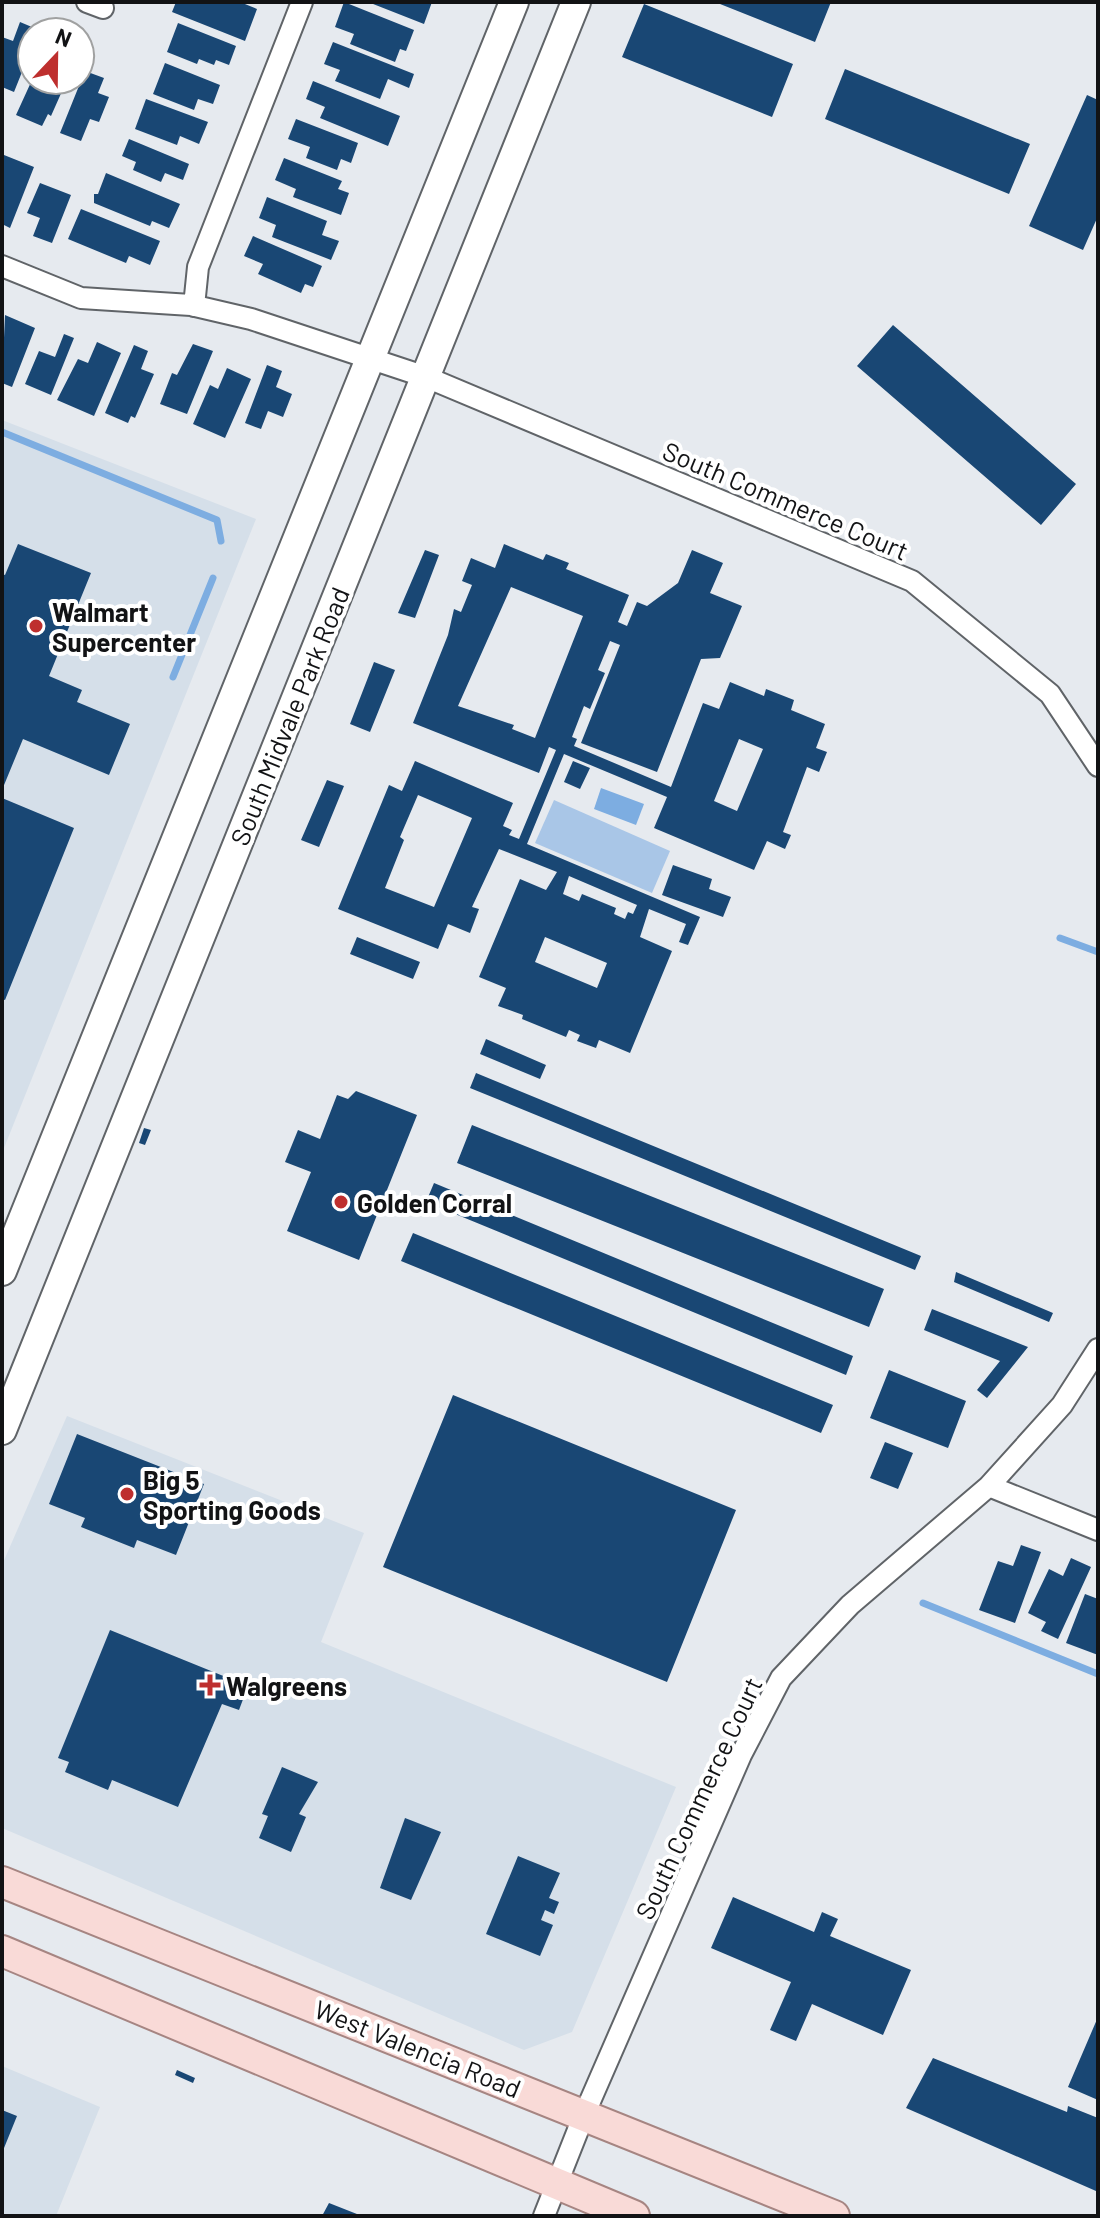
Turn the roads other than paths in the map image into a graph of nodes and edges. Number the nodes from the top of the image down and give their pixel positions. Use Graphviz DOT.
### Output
graph roads {
  1 [pos="302,2"];
  2 [pos="514,2"];
  3 [pos="576,2"];
  4 [pos="2,266"];
  5 [pos="194,306"];
  6 [pos="380,364"];
  7 [pos="426,377"];
  8 [pos="1098,766"];
  9 [pos="2,1271"];
  10 [pos="1098,1349"];
  11 [pos="2,1430"];
  12 [pos="989,1486"];
  13 [pos="1098,1530"];
  14 [pos="2,1882"];
  15 [pos="2,1951"];
  16 [pos="584,2115"];
  17 [pos="556,2185"];
  18 [pos="544,2216"];
  19 [pos="634,2216"];
  20 [pos="834,2216"];
  1 -- 5 [label="street"];
  2 -- 6 [label="main road"];
  3 -- 7 [label="main road, South Midvale Park Road"];
  4 -- 5 [label="street, South Commerce Court"];
  5 -- 6 [label="street, South Commerce Court"];
  6 -- 7 [label="street, South Commerce Court"];
  6 -- 9 [label="main road"];
  7 -- 8 [label="street, South Commerce Court"];
  7 -- 11 [label="main road, South Midvale Park Road"];
  10 -- 12 [label="street, South Commerce Court"];
  12 -- 13 [label="street"];
  12 -- 16 [label="street, South Commerce Court"];
  14 -- 16 [label="main road, West Valencia Road"];
  15 -- 17 [label="main road"];
  16 -- 17 [label="street, South Commerce Court"];
  16 -- 20 [label="main road, West Valencia Road"];
  17 -- 18 [label="street, South Commerce Court"];
  17 -- 19 [label="main road"];
}
